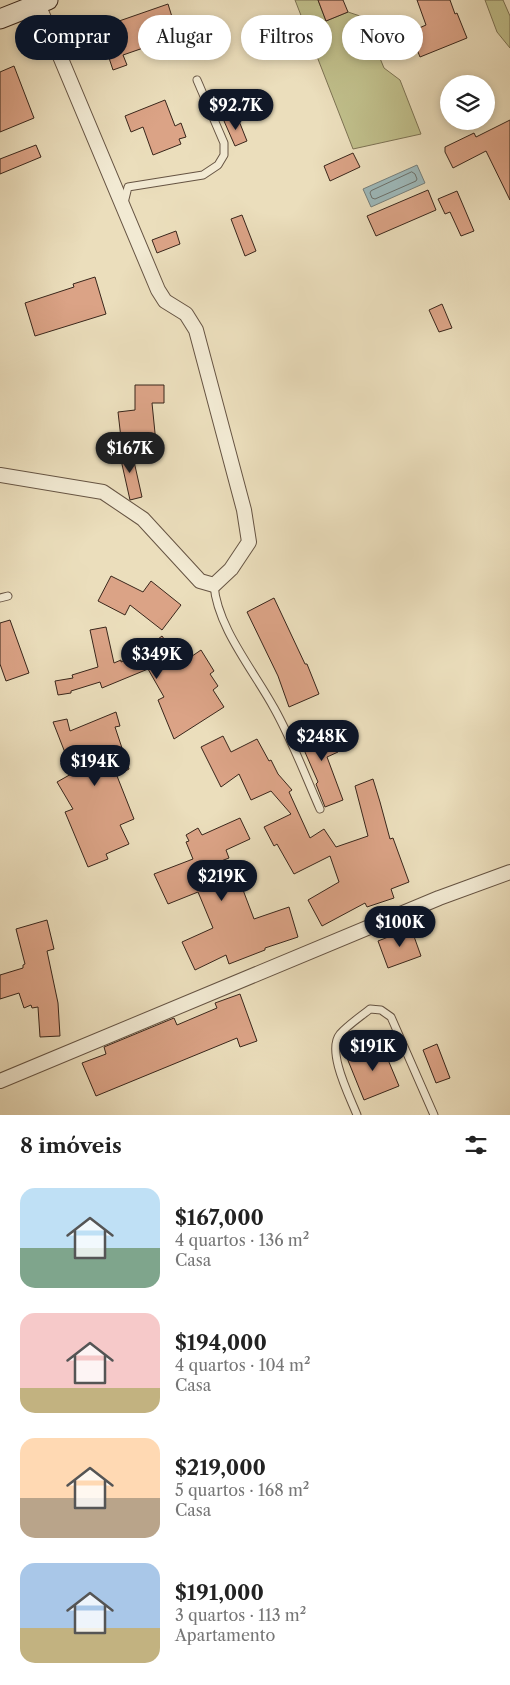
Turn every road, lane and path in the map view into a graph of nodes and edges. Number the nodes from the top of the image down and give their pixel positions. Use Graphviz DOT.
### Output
graph roads {
  1 [pos="43,2"];
  2 [pos="0,19"];
  3 [pos="197,80"];
  4 [pos="123,205"];
  5 [pos="0,474"];
  6 [pos="214,585"];
  7 [pos="320,809"];
  8 [pos="510,872"];
  9 [pos="0,1081"];
  10 [pos="357,1115"];
  11 [pos="434,1115"];
  1 -- 2 [label="street"];
  1 -- 4 [label="street"];
  3 -- 4 [label="lane"];
  4 -- 6 [label="street"];
  5 -- 6 [label="street"];
  6 -- 7 [label="lane"];
  8 -- 9 [label="street"];
  10 -- 11 [label="lane"];
}
